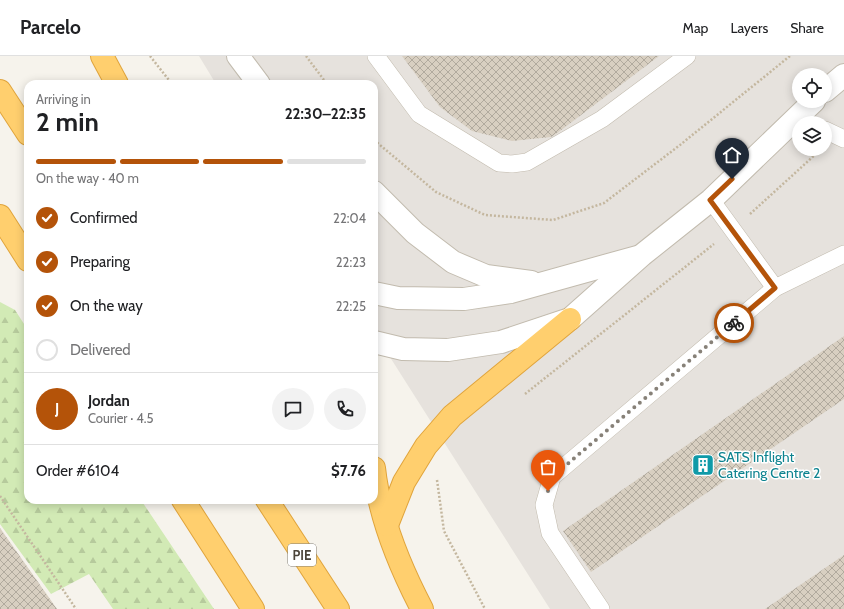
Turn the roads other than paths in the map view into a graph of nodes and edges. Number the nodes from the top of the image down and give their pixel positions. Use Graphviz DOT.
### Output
graph roads {
  1 [pos="102,56"];
  2 [pos="238,56"];
  3 [pos="376,56"];
  4 [pos="687,56"];
  5 [pos="844,75"];
  6 [pos="115,80"];
  7 [pos="256,80"];
  8 [pos="832,85"];
  9 [pos="0,91"];
  10 [pos="24,128"];
  11 [pos="792,129"];
  12 [pos="832,133"];
  13 [pos="844,139"];
  14 [pos="378,196"];
  15 [pos="710,200"];
  16 [pos="0,216"];
  17 [pos="24,254"];
  18 [pos="844,254"];
  19 [pos="642,256"];
  20 [pos="544,282"];
  21 [pos="775,288"];
  22 [pos="378,294"];
  23 [pos="570,319"];
  24 [pos="378,343"];
  25 [pos="378,486"];
  26 [pos="185,504"];
  27 [pos="269,504"];
  28 [pos="387,525"];
  29 [pos="253,609"];
  30 [pos="338,609"];
  31 [pos="422,609"];
  32 [pos="601,609"];
  1 -- 6 [label="highway"];
  2 -- 7 [label="street"];
  3 -- 4 [label="lane"];
  5 -- 8 [label="street"];
  9 -- 10 [label="highway"];
  11 -- 15 [label="street"];
  12 -- 13 [label="lane"];
  14 -- 20 [label="street"];
  15 -- 19 [label="street"];
  15 -- 21 [label="lane"];
  16 -- 17 [label="highway"];
  18 -- 21 [label="lane"];
  19 -- 20 [label="street"];
  19 -- 23 [label="street"];
  20 -- 22 [label="street"];
  21 -- 32 [label="lane"];
  23 -- 24 [label="street"];
  23 -- 28 [label="highway"];
  25 -- 28 [label="highway"];
  26 -- 29 [label="highway"];
  27 -- 30 [label="highway, PIE"];
  28 -- 31 [label="highway"];
}
